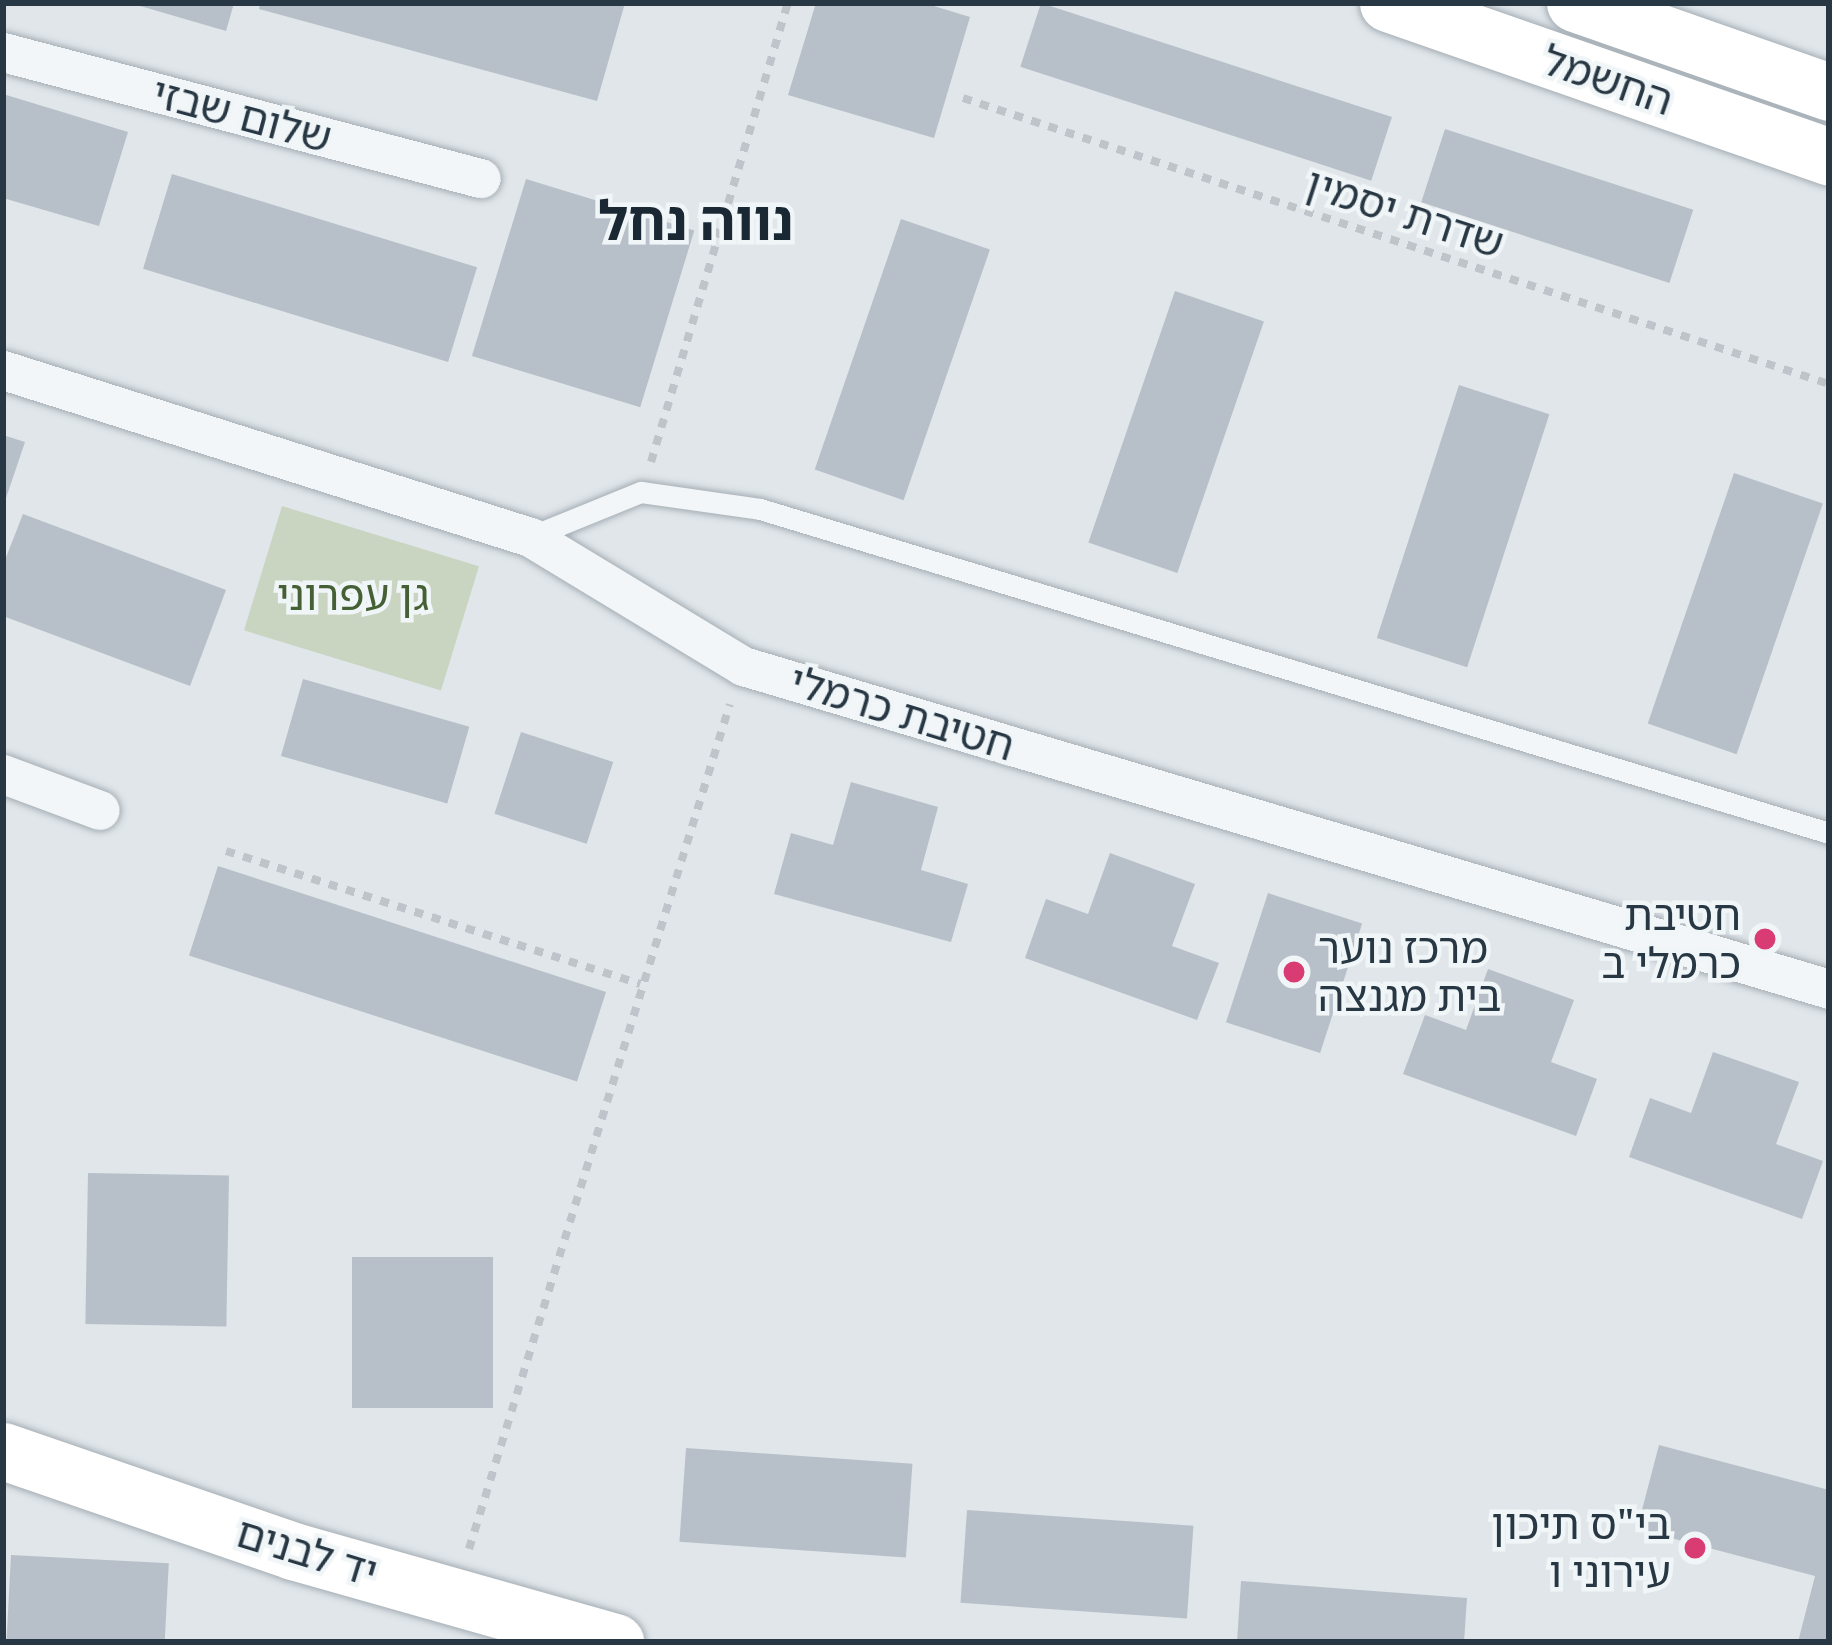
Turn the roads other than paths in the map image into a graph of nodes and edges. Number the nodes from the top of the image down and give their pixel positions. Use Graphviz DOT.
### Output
graph roads {
  1 [pos="1388,3"];
  2 [pos="1575,3"];
  3 [pos="3,52"];
  4 [pos="1829,92"];
  5 [pos="1829,157"];
  6 [pos="481,178"];
  7 [pos="3,370"];
  8 [pos="530,538"];
  9 [pos="3,774"];
  10 [pos="100,810"];
  11 [pos="1829,833"];
  12 [pos="1829,989"];
  13 [pos="3,1451"];
  14 [pos="615,1642"];
  1 -- 5 [label="street, החשמל"];
  2 -- 4 [label="street, החשמל"];
  3 -- 6 [label="street, שלום שבזי"];
  7 -- 8 [label="street, חטיבת כרמלי"];
  8 -- 11 [label="lane"];
  8 -- 12 [label="street, חטיבת כרמלי"];
  9 -- 10 [label="street"];
  13 -- 14 [label="street, יד לבנים"];
}
